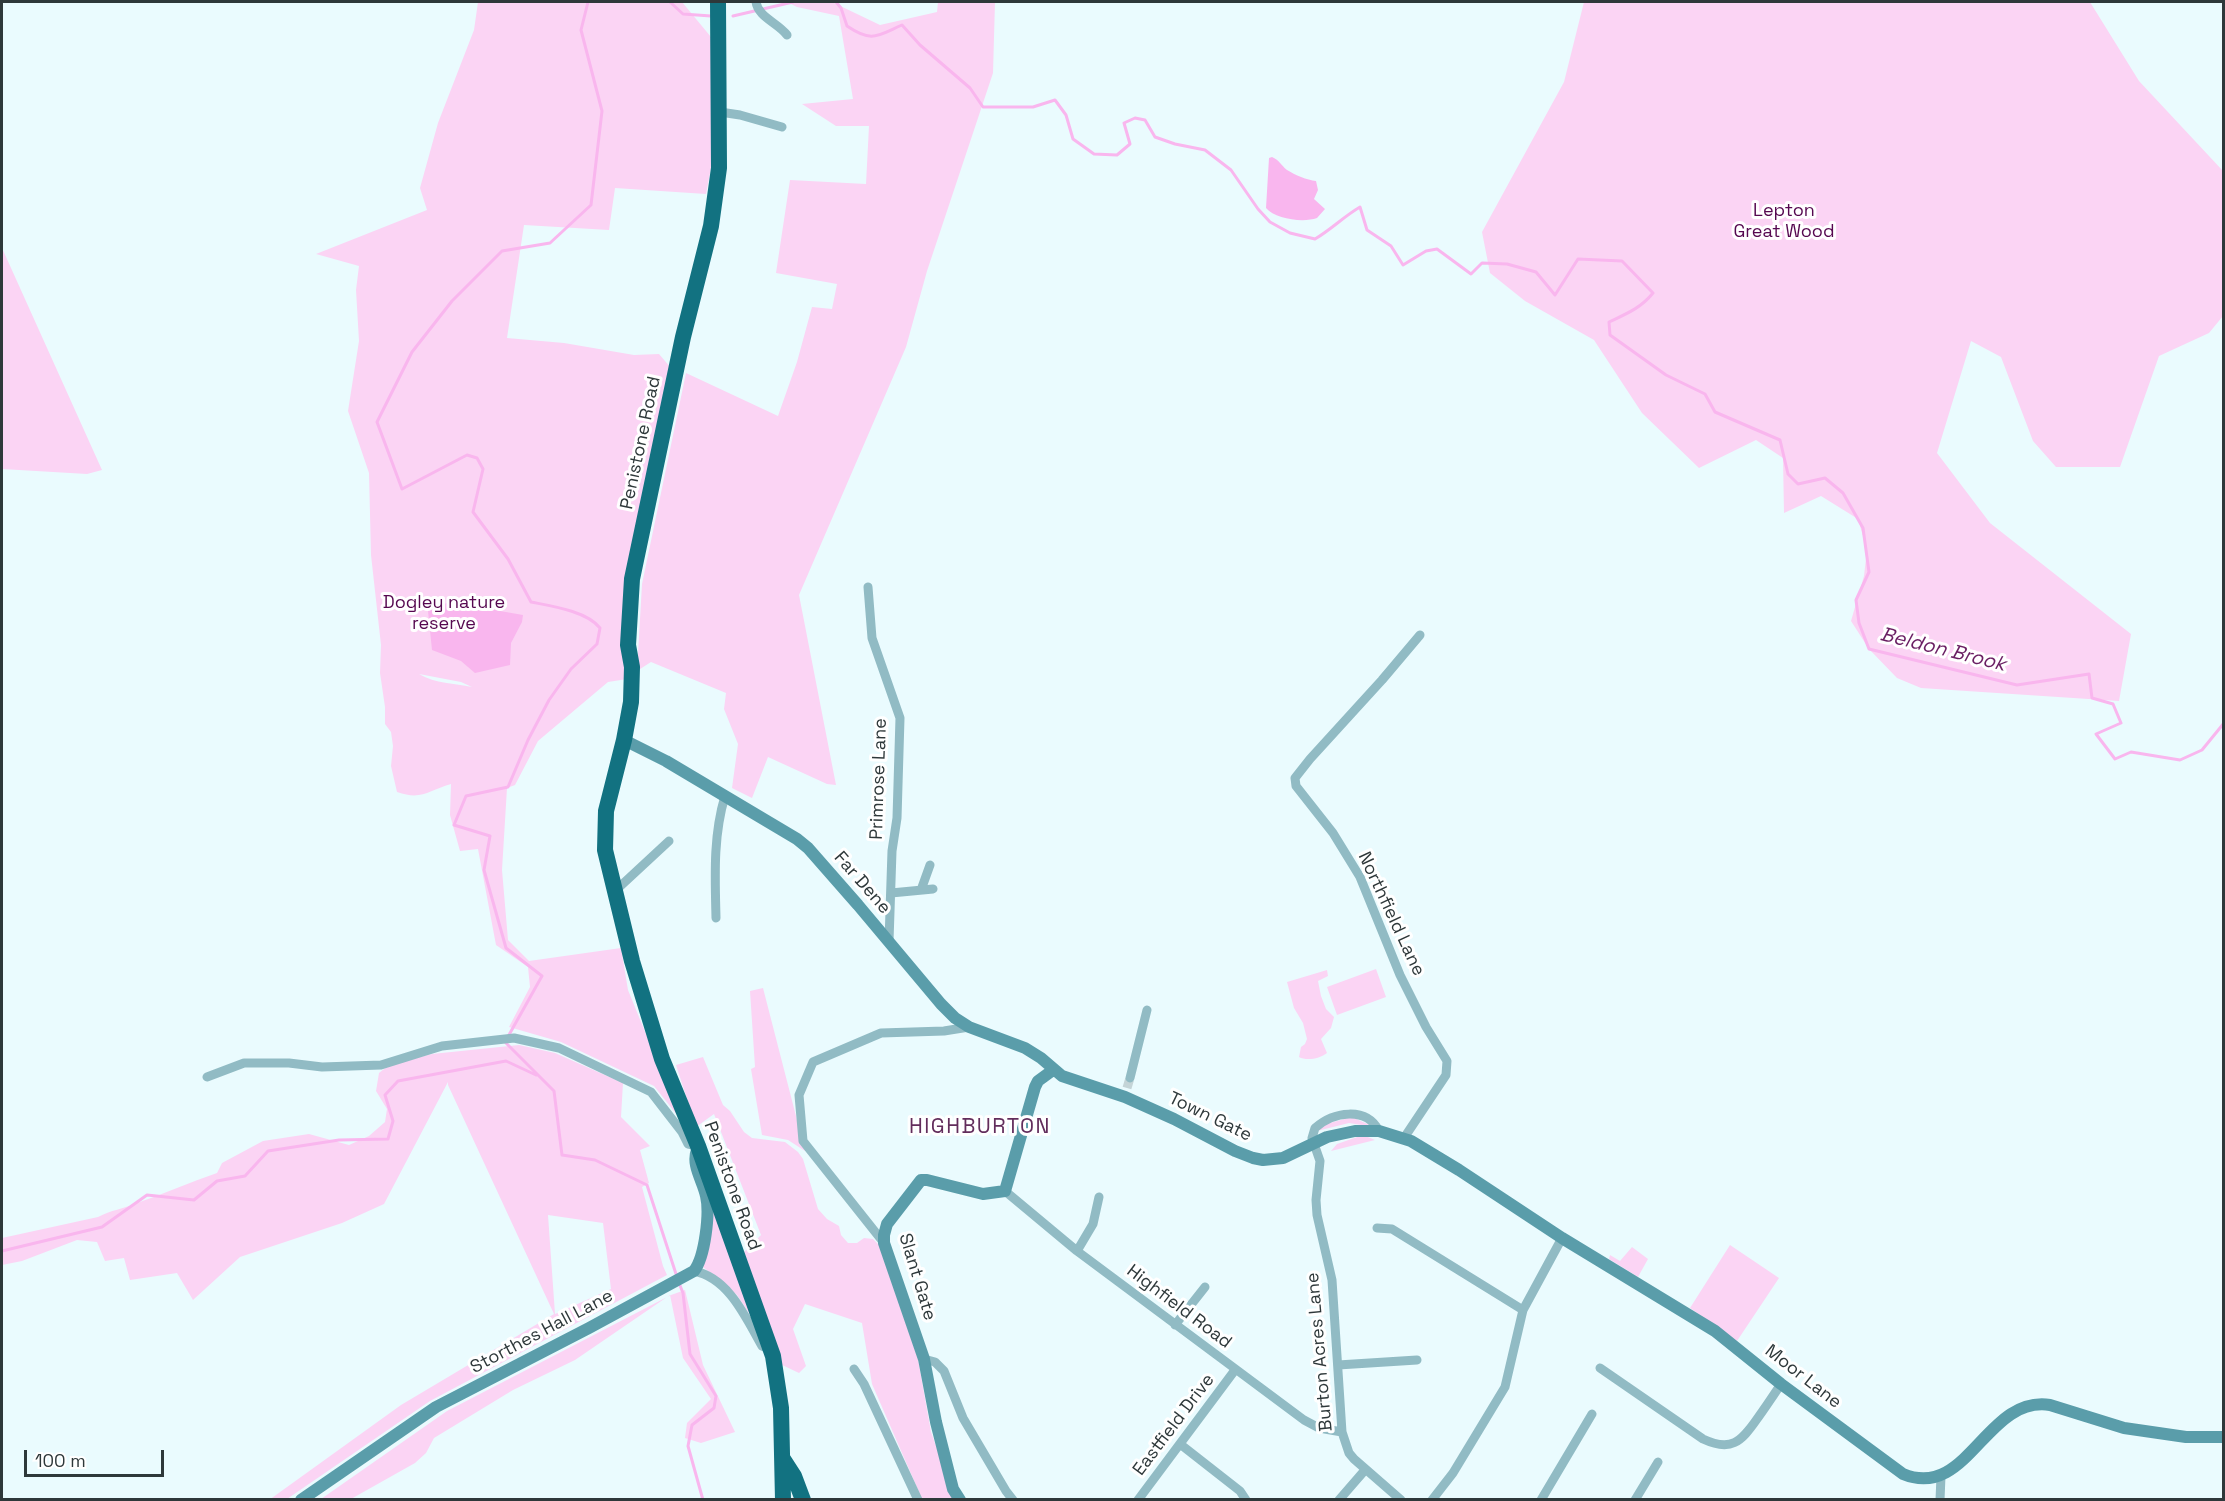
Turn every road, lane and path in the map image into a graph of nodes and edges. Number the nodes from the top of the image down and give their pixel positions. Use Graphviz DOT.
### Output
graph roads {
  1 [pos="718,2"];
  2 [pos="757,7"];
  3 [pos="787,35"];
  4 [pos="720,112"];
  5 [pos="782,127"];
  6 [pos="868,587"];
  7 [pos="1420,636"];
  8 [pos="624,740"];
  9 [pos="725,796"];
  10 [pos="669,841"];
  11 [pos="930,865"];
  12 [pos="933,889"];
  13 [pos="921,890"];
  14 [pos="614,892"];
  15 [pos="891,893"];
  16 [pos="716,918"];
  17 [pos="889,941"];
  18 [pos="1147,1010"];
  19 [pos="969,1027"];
  20 [pos="1053,1070"];
  21 [pos="207,1077"];
  22 [pos="1127,1088"];
  23 [pos="1379,1131"];
  24 [pos="1404,1138"];
  25 [pos="1314,1143"];
  26 [pos="698,1146"];
  27 [pos="1005,1191"];
  28 [pos="1100,1197"];
  29 [pos="1377,1228"];
  30 [pos="1562,1238"];
  31 [pos="884,1243"];
  32 [pos="1077,1251"];
  33 [pos="691,1273"];
  34 [pos="1205,1287"];
  35 [pos="1523,1310"];
  36 [pos="1175,1325"];
  37 [pos="771,1351"];
  38 [pos="924,1359"];
  39 [pos="1417,1360"];
  40 [pos="1338,1365"];
  41 [pos="1600,1368"];
  42 [pos="854,1369"];
  43 [pos="1235,1370"];
  44 [pos="1781,1384"];
  45 [pos="1592,1414"];
  46 [pos="1342,1432"];
  47 [pos="2223,1437"];
  48 [pos="1180,1444"];
  49 [pos="783,1458"];
  50 [pos="1658,1462"];
  51 [pos="1365,1470"];
  52 [pos="1941,1476"];
  53 [pos="783,1496"];
  54 [pos="301,1500"];
  55 [pos="802,1500"];
  56 [pos="918,1500"];
  57 [pos="960,1500"];
  58 [pos="1013,1500"];
  59 [pos="1138,1500"];
  60 [pos="1246,1500"];
  61 [pos="1339,1500"];
  62 [pos="1401,1500"];
  63 [pos="1432,1500"];
  64 [pos="1540,1500"];
  65 [pos="1635,1500"];
  66 [pos="1940,1500"];
  1 -- 4 [label="highway, Penistone Road"];
  2 -- 3 [label="street"];
  4 -- 5 [label="street"];
  4 -- 8 [label="highway, Penistone Road"];
  6 -- 15 [label="street, Primrose Lane"];
  7 -- 24 [label="street, Northfield Lane"];
  8 -- 9 [label="street, Far Dene"];
  8 -- 14 [label="highway, Penistone Road"];
  9 -- 16 [label="street"];
  9 -- 17 [label="street, Far Dene"];
  10 -- 14 [label="street"];
  11 -- 13 [label="street"];
  12 -- 13 [label="street"];
  13 -- 15 [label="street"];
  14 -- 26 [label="highway, Penistone Road"];
  15 -- 17 [label="street, Primrose Lane"];
  17 -- 19 [label="street, Far Dene"];
  18 -- 22 [label="street"];
  19 -- 20 [label="street, Far Dene"];
  19 -- 31 [label="street"];
  20 -- 22 [label="street, Town Gate"];
  20 -- 27 [label="street"];
  21 -- 26 [label="street"];
  22 -- 25 [label="street, Town Gate"];
  23 -- 24 [label="street, Moor Lane"];
  23 -- 25 [label="street, Moor Lane"];
  23 -- 25 [label="street, Moor Lane"];
  24 -- 30 [label="street, Moor Lane"];
  25 -- 40 [label="street, Burton Acres Lane"];
  26 -- 33 [label="street"];
  26 -- 37 [label="highway, Penistone Road"];
  27 -- 31 [label="street, Slant Gate"];
  27 -- 32 [label="street, Highfield Road"];
  28 -- 32 [label="street"];
  29 -- 35 [label="street"];
  30 -- 35 [label="street"];
  30 -- 44 [label="street, Moor Lane"];
  31 -- 38 [label="street, Slant Gate"];
  32 -- 36 [label="street, Highfield Road"];
  33 -- 37 [label="street"];
  33 -- 54 [label="street, Storthes Hall Lane"];
  34 -- 36 [label="street"];
  35 -- 63 [label="street"];
  36 -- 43 [label="street, Highfield Road"];
  37 -- 49 [label="highway, Penistone Road"];
  38 -- 57 [label="street, Slant Gate"];
  38 -- 58 [label="street"];
  39 -- 40 [label="street"];
  40 -- 46 [label="street, Burton Acres Lane"];
  41 -- 44 [label="street"];
  42 -- 56 [label="street"];
  43 -- 46 [label="street, Highfield Road"];
  43 -- 48 [label="street, Eastfield Drive"];
  44 -- 52 [label="street, Moor Lane"];
  45 -- 64 [label="street"];
  46 -- 51 [label="street, Burton Acres Lane"];
  47 -- 52 [label="street"];
  48 -- 59 [label="street, Eastfield Drive"];
  48 -- 60 [label="street"];
  49 -- 53 [label="highway, Penistone Road"];
  49 -- 55 [label="highway"];
  50 -- 65 [label="street"];
  51 -- 61 [label="street"];
  51 -- 62 [label="street, Burton Acres Lane"];
  52 -- 66 [label="street"];
  53 -- 55 [label="street"];
}
